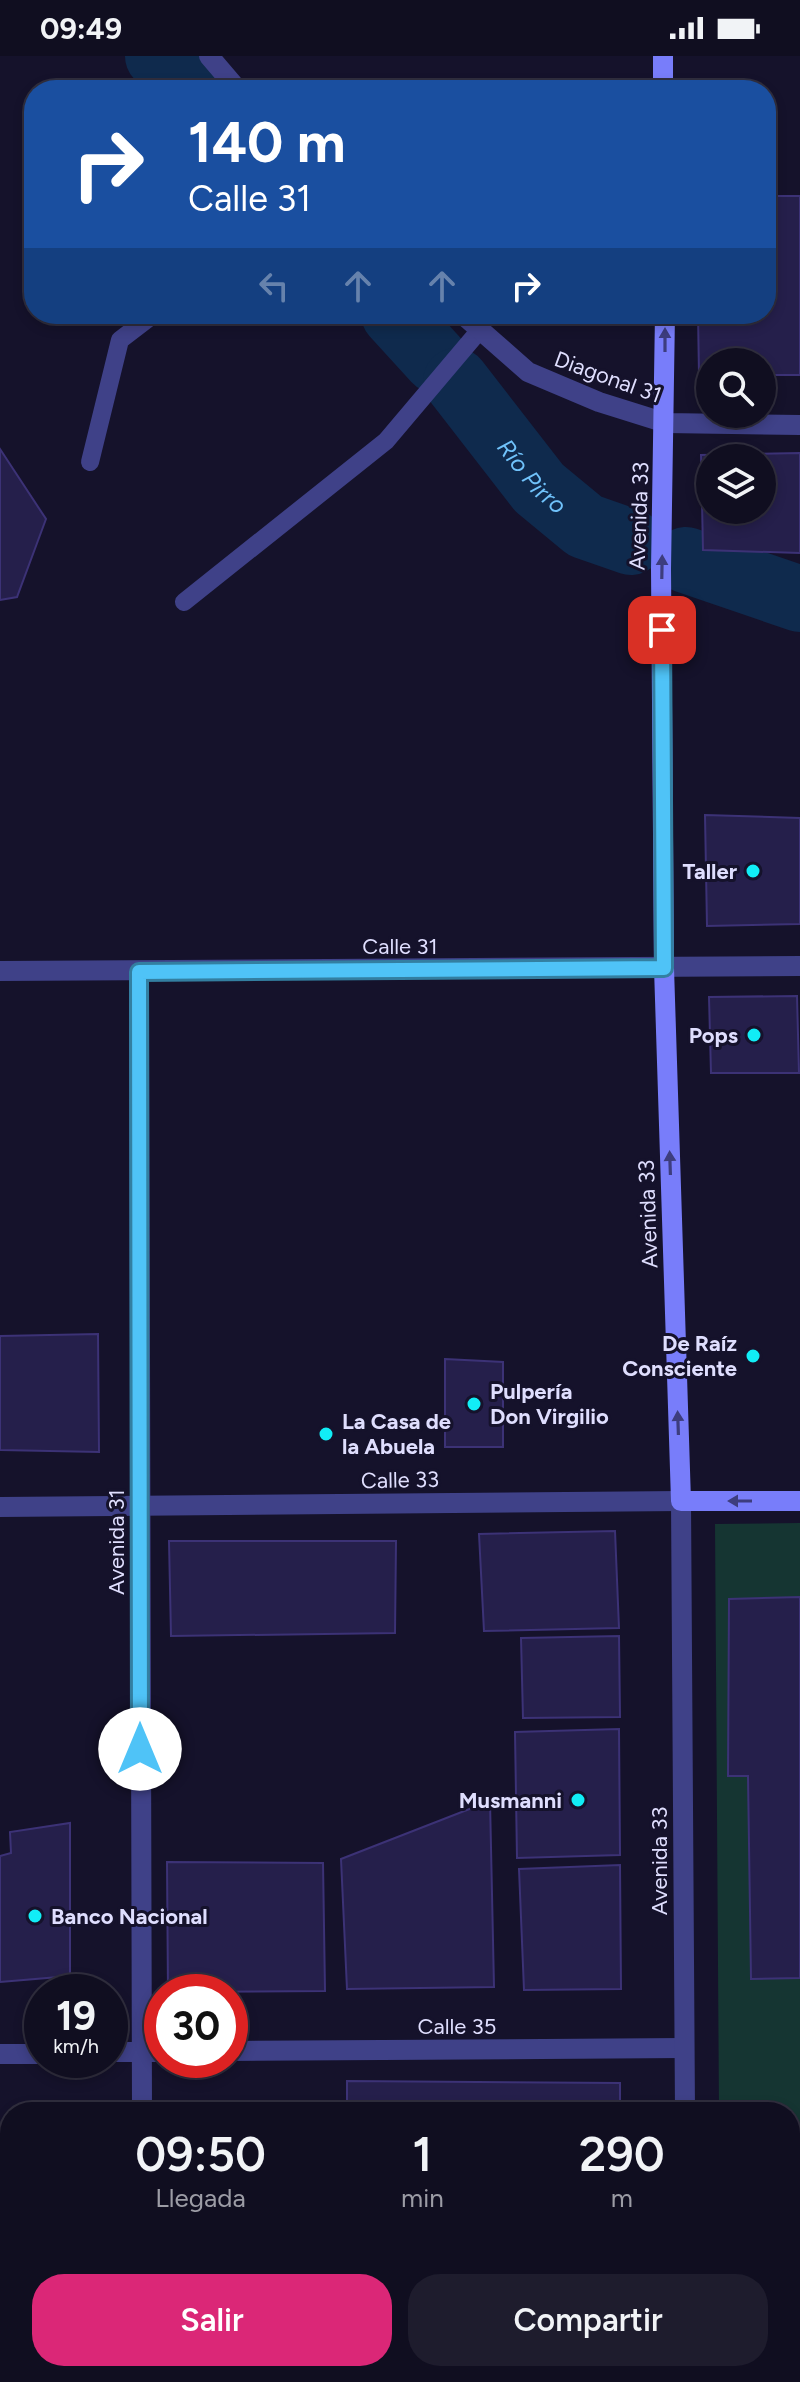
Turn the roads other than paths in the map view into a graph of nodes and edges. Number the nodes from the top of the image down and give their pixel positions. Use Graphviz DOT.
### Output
graph roads {
  1 [pos="209,56"];
  2 [pos="663,56"];
  3 [pos="229,80"];
  4 [pos="663,80"];
  5 [pos="141,324"];
  6 [pos="472,324"];
  7 [pos="665,324"];
  8 [pos="479,331"];
  9 [pos="666,423"];
  10 [pos="800,425"];
  11 [pos="90,462"];
  12 [pos="184,602"];
  13 [pos="800,966"];
  14 [pos="664,968"];
  15 [pos="0,971"];
  16 [pos="139,972"];
  17 [pos="681,1501"];
  18 [pos="800,1501"];
  19 [pos="0,1507"];
  20 [pos="139,1507"];
  21 [pos="684,2048"];
  22 [pos="248,2051"];
  23 [pos="128,2052"];
  24 [pos="141,2052"];
  25 [pos="0,2054"];
  26 [pos="24,2054"];
  27 [pos="142,2102"];
  28 [pos="685,2102"];
  1 -- 3 [label="street"];
  2 -- 4 [label="main road"];
  5 -- 11 [label="lane"];
  6 -- 8 [label="street, Diagonal 31"];
  9 -- 7 [label="main road, Avenida 33, one-way"];
  8 -- 9 [label="street, Diagonal 31"];
  8 -- 12 [label="lane"];
  9 -- 10 [label="street, Diagonal 31"];
  14 -- 9 [label="main road, Avenida 33, one-way"];
  13 -- 14 [label="street, Calle 31"];
  14 -- 16 [label="street, Calle 31"];
  17 -- 14 [label="main road, Avenida 33, one-way"];
  15 -- 16 [label="street, Calle 31"];
  16 -- 20 [label="street, Avenida 31"];
  18 -- 17 [label="main road, Calle 33, one-way"];
  17 -- 20 [label="street, Calle 33"];
  17 -- 21 [label="street, Avenida 33"];
  19 -- 20 [label="street, Calle 33"];
  20 -- 24 [label="street, Avenida 31"];
  21 -- 22 [label="street, Calle 35"];
  21 -- 28 [label="street, Avenida 33"];
  23 -- 24 [label="street"];
  24 -- 27 [label="street, Avenida 31"];
  25 -- 26 [label="street"];
}
